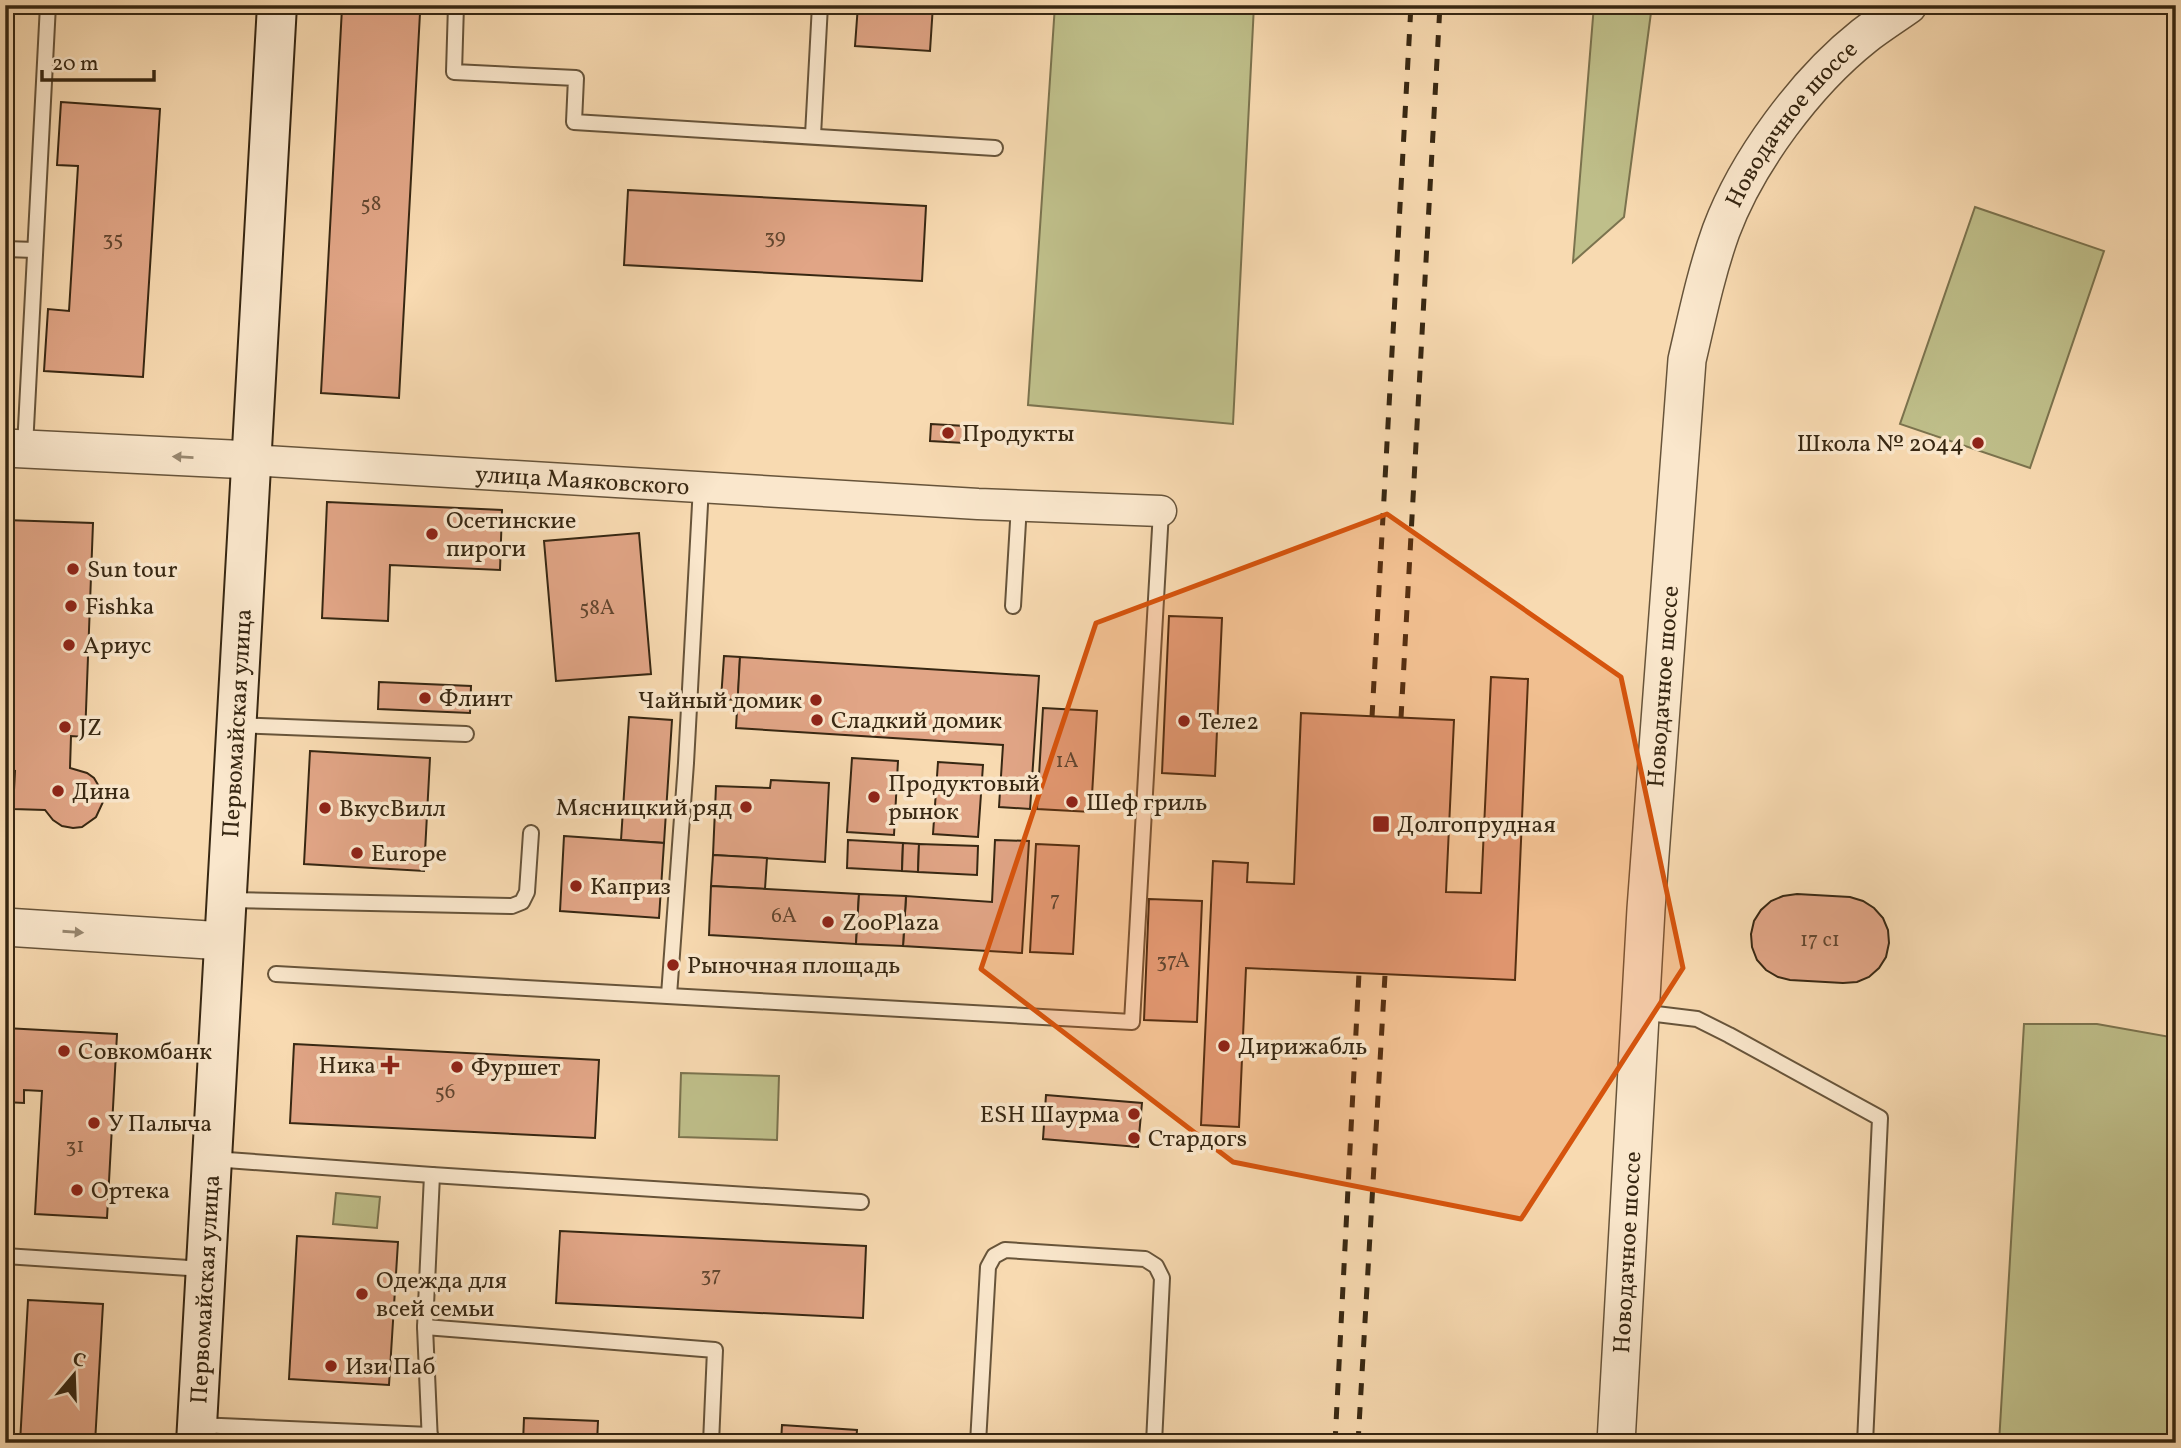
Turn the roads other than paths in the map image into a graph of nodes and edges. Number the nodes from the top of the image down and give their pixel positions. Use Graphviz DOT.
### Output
graph roads {
  1 [pos="48,5"];
  2 [pos="277,5"];
  3 [pos="456,5"];
  4 [pos="820,5"];
  5 [pos="1908,5"];
  6 [pos="813,135"];
  7 [pos="995,148"];
  8 [pos="5,248"];
  9 [pos="35,250"];
  10 [pos="15,448"];
  11 [pos="251,460"];
  12 [pos="701,486"];
  13 [pos="1019,505"];
  14 [pos="1161,511"];
  15 [pos="1013,606"];
  16 [pos="237,725"];
  17 [pos="466,734"];
  18 [pos="531,832"];
  19 [pos="226,900"];
  20 [pos="5,927"];
  21 [pos="224,941"];
  22 [pos="276,974"];
  23 [pos="669,995"];
  24 [pos="1640,1012"];
  25 [pos="212,1159"];
  26 [pos="432,1175"];
  27 [pos="861,1202"];
  28 [pos="5,1256"];
  29 [pos="205,1269"];
  30 [pos="425,1327"];
  31 [pos="196,1434"];
  32 [pos="430,1439"];
  33 [pos="711,1443"];
  34 [pos="978,1443"];
  35 [pos="1154,1443"];
  36 [pos="1616,1443"];
  37 [pos="1865,1443"];
  1 -- 9 [label="lane"];
  2 -- 11 [label="main road, Первомайская улица"];
  3 -- 6 [label="lane"];
  4 -- 6 [label="lane"];
  5 -- 24 [label="street, Новодачное шоссе"];
  6 -- 7 [label="lane"];
  8 -- 9 [label="lane"];
  9 -- 10 [label="lane"];
  11 -- 10 [label="street, улица Маяковского, one-way"];
  11 -- 12 [label="street, улица Маяковского"];
  11 -- 16 [label="main road, Первомайская улица"];
  12 -- 13 [label="street, улица Маяковского"];
  12 -- 23 [label="lane"];
  13 -- 14 [label="street, улица Маяковского"];
  13 -- 15 [label="lane"];
  14 -- 23 [label="lane"];
  16 -- 17 [label="lane"];
  16 -- 19 [label="main road, Первомайская улица"];
  18 -- 19 [label="lane"];
  19 -- 21 [label="main road, Первомайская улица"];
  20 -- 21 [label="street, one-way"];
  21 -- 25 [label="main road, Первомайская улица"];
  22 -- 23 [label="lane"];
  24 -- 36 [label="street, Новодачное шоссе"];
  24 -- 37 [label="lane"];
  25 -- 26 [label="lane"];
  25 -- 29 [label="main road, Первомайская улица"];
  26 -- 27 [label="lane"];
  26 -- 30 [label="lane"];
  28 -- 29 [label="lane"];
  29 -- 31 [label="main road, Первомайская улица"];
  30 -- 32 [label="lane"];
  30 -- 33 [label="lane"];
  31 -- 32 [label="lane"];
  34 -- 35 [label="lane"];
}
